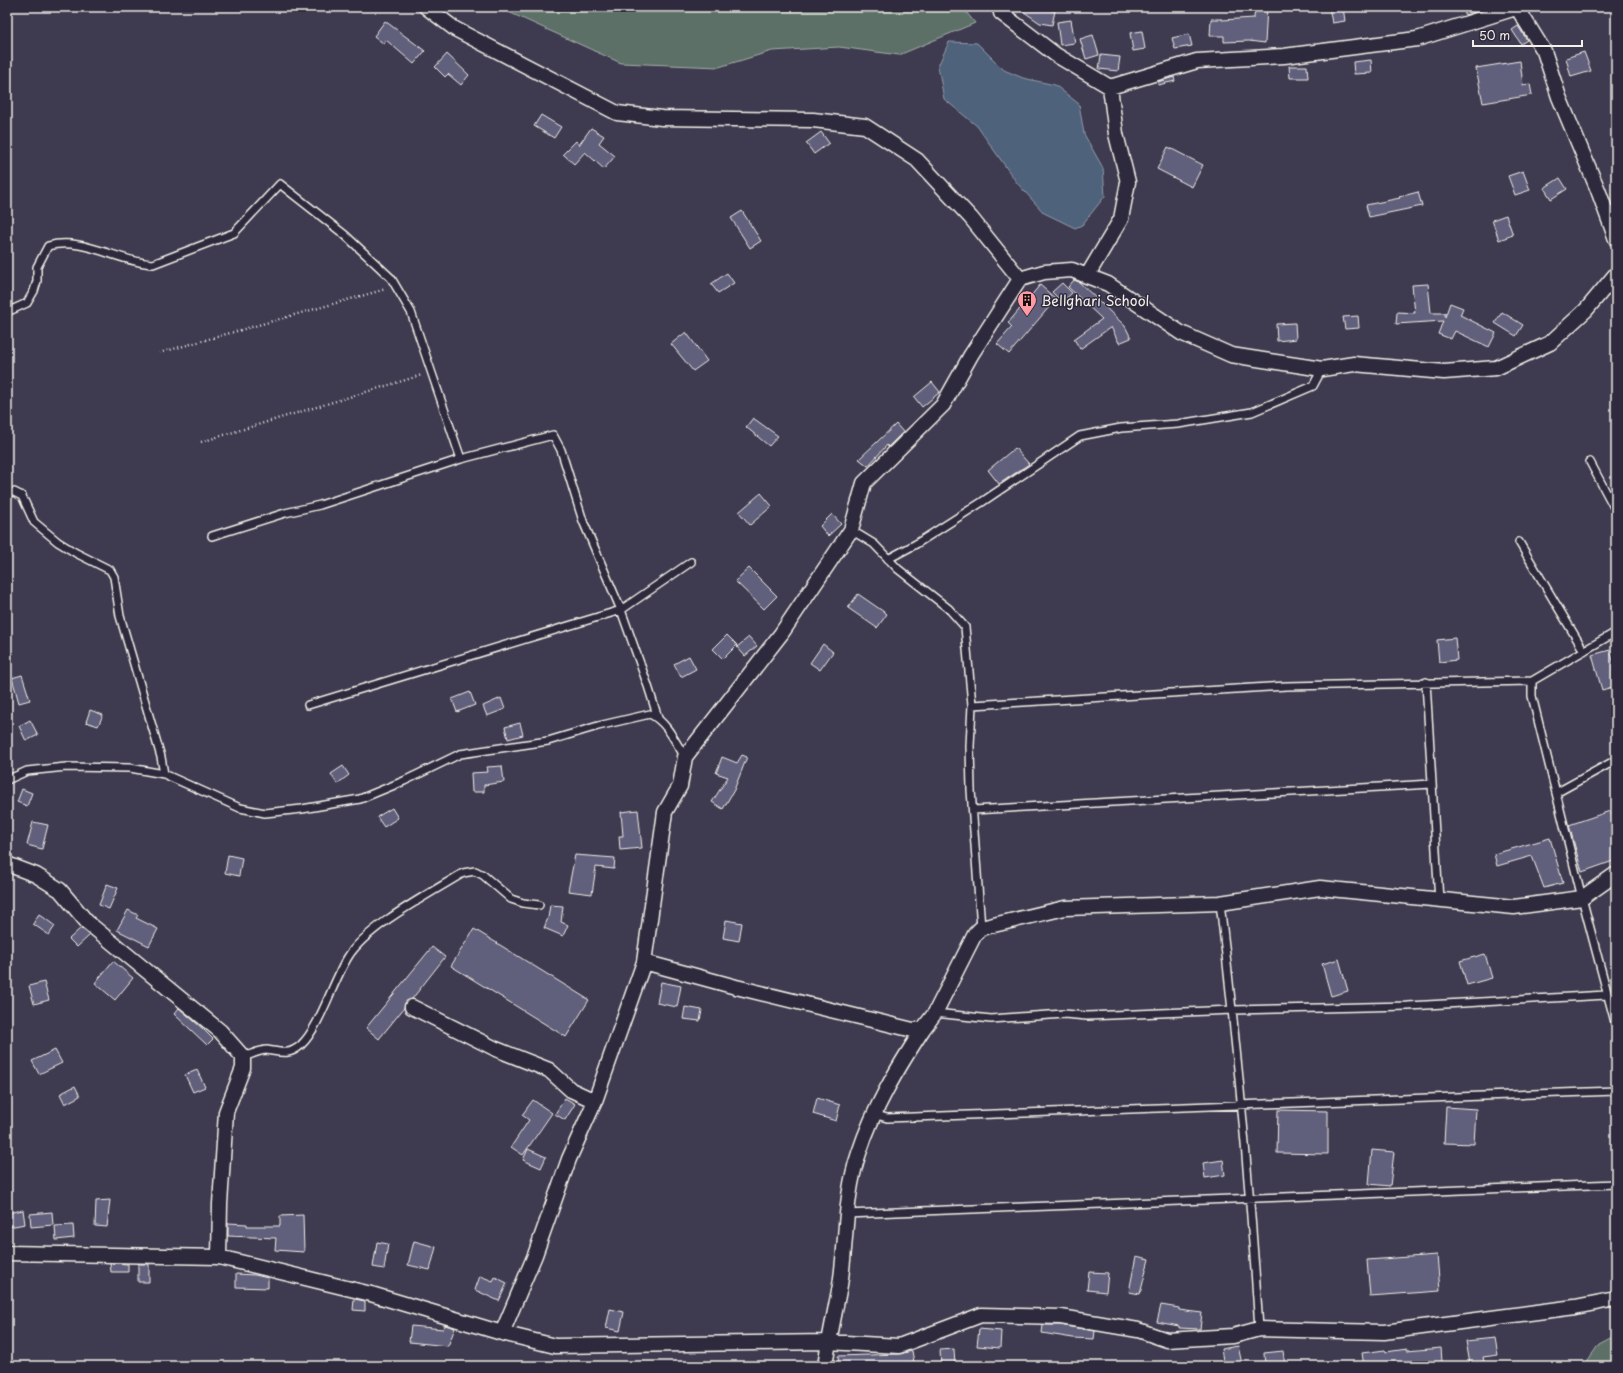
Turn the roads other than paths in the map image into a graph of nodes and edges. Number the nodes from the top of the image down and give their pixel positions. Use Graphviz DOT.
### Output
graph roads {
  1 [pos="426,7"];
  2 [pos="1518,8"];
  3 [pos="1001,13"];
  4 [pos="1110,87"];
  5 [pos="1616,239"];
  6 [pos="1616,274"];
  7 [pos="1087,276"];
  8 [pos="1020,279"];
  9 [pos="7,312"];
  10 [pos="1322,370"];
  11 [pos="461,459"];
  12 [pos="1590,462"];
  13 [pos="7,492"];
  14 [pos="1616,511"];
  15 [pos="851,530"];
  16 [pos="212,536"];
  17 [pos="1519,542"];
  18 [pos="888,559"];
  19 [pos="691,562"];
  20 [pos="621,610"];
  21 [pos="1616,632"];
  22 [pos="1584,651"];
  23 [pos="1532,681"];
  24 [pos="1426,682"];
  25 [pos="308,705"];
  26 [pos="972,705"];
  27 [pos="658,718"];
  28 [pos="684,757"];
  29 [pos="1616,760"];
  30 [pos="164,774"];
  31 [pos="7,780"];
  32 [pos="1432,784"];
  33 [pos="1556,793"];
  34 [pos="973,810"];
  35 [pos="7,864"];
  36 [pos="1616,874"];
  37 [pos="1582,898"];
  38 [pos="1439,901"];
  39 [pos="1220,903"];
  40 [pos="539,905"];
  41 [pos="982,928"];
  42 [pos="644,962"];
  43 [pos="1607,994"];
  44 [pos="412,1007"];
  45 [pos="1233,1010"];
  46 [pos="935,1013"];
  47 [pos="1616,1026"];
  48 [pos="923,1029"];
  49 [pos="243,1056"];
  50 [pos="1616,1091"];
  51 [pos="595,1100"];
  52 [pos="1242,1104"];
  53 [pos="873,1114"];
  54 [pos="1616,1184"];
  55 [pos="1250,1197"];
  56 [pos="846,1214"];
  57 [pos="7,1253"];
  58 [pos="219,1257"];
  59 [pos="1616,1299"];
  60 [pos="1259,1329"];
  61 [pos="502,1333"];
  62 [pos="828,1342"];
  63 [pos="825,1366"];
  1 -- 8 [label="street"];
  2 -- 4 [label="street"];
  2 -- 5 [label="street"];
  3 -- 4 [label="street"];
  4 -- 7 [label="street"];
  6 -- 10 [label="street"];
  7 -- 8 [label="street"];
  7 -- 10 [label="street"];
  8 -- 15 [label="street"];
  9 -- 11 [label="lane"];
  10 -- 18 [label="lane"];
  11 -- 16 [label="lane"];
  11 -- 20 [label="lane"];
  12 -- 14 [label="lane"];
  13 -- 30 [label="lane"];
  15 -- 18 [label="lane"];
  15 -- 28 [label="street"];
  17 -- 22 [label="lane"];
  18 -- 26 [label="lane"];
  19 -- 20 [label="lane"];
  20 -- 25 [label="lane"];
  20 -- 27 [label="lane"];
  21 -- 22 [label="lane"];
  22 -- 23 [label="lane"];
  23 -- 24 [label="lane"];
  23 -- 33 [label="lane"];
  24 -- 26 [label="lane"];
  24 -- 32 [label="lane"];
  26 -- 34 [label="lane"];
  27 -- 28 [label="lane"];
  27 -- 30 [label="lane"];
  28 -- 42 [label="street"];
  29 -- 33 [label="lane"];
  30 -- 31 [label="lane"];
  32 -- 34 [label="lane"];
  32 -- 38 [label="lane"];
  33 -- 37 [label="lane"];
  34 -- 41 [label="lane"];
  35 -- 49 [label="street"];
  36 -- 37 [label="street"];
  37 -- 38 [label="street"];
  37 -- 43 [label="lane"];
  38 -- 39 [label="street"];
  39 -- 41 [label="street"];
  39 -- 45 [label="lane"];
  40 -- 49 [label="lane"];
  41 -- 46 [label="street"];
  42 -- 48 [label="street"];
  42 -- 51 [label="street"];
  43 -- 45 [label="lane"];
  43 -- 47 [label="lane"];
  44 -- 51 [label="street"];
  45 -- 46 [label="lane"];
  45 -- 52 [label="lane"];
  46 -- 48 [label="street"];
  48 -- 53 [label="street"];
  49 -- 58 [label="street"];
  50 -- 52 [label="lane"];
  51 -- 61 [label="street"];
  52 -- 53 [label="lane"];
  52 -- 55 [label="lane"];
  53 -- 56 [label="street"];
  54 -- 55 [label="lane"];
  55 -- 56 [label="lane"];
  55 -- 60 [label="lane"];
  56 -- 62 [label="street"];
  57 -- 58 [label="street"];
  58 -- 61 [label="street"];
  59 -- 60 [label="street"];
  60 -- 62 [label="street"];
  61 -- 62 [label="street"];
  62 -- 63 [label="street"];
}
